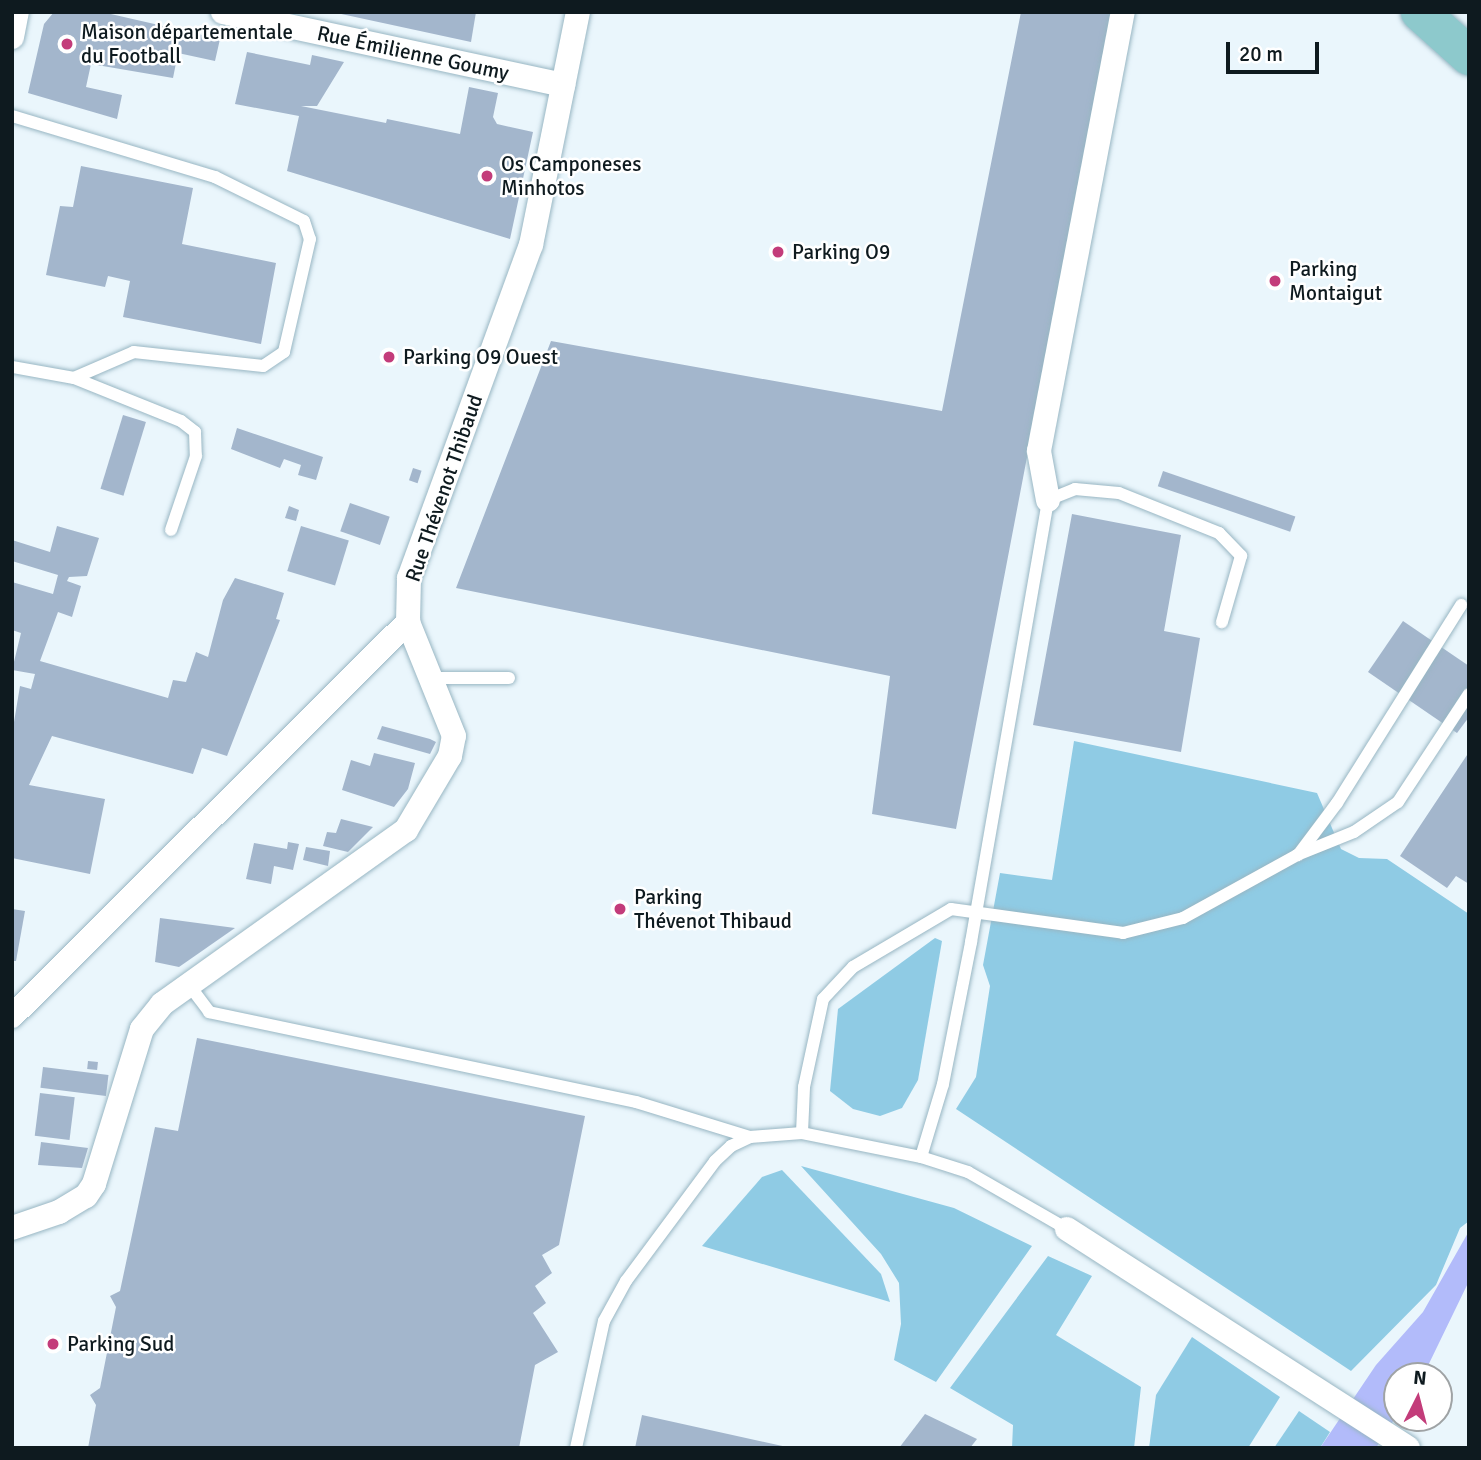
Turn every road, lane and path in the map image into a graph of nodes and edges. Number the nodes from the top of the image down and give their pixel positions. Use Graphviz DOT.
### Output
graph roads {
  1 [pos="17,12"];
  2 [pos="223,12"];
  3 [pos="579,12"];
  4 [pos="1123,12"];
  5 [pos="1420,12"];
  6 [pos="12,37"];
  7 [pos="1469,56"];
  8 [pos="563,85"];
  9 [pos="12,117"];
  10 [pos="12,367"];
  11 [pos="74,377"];
  12 [pos="1048,500"];
  13 [pos="171,530"];
  14 [pos="1466,604"];
  15 [pos="408,622"];
  16 [pos="1222,622"];
  17 [pos="432,678"];
  18 [pos="509,678"];
  19 [pos="1469,694"];
  20 [pos="1297,855"];
  21 [pos="977,912"];
  22 [pos="189,985"];
  23 [pos="12,1016"];
  24 [pos="802,1133"];
  25 [pos="750,1137"];
  26 [pos="921,1157"];
  27 [pos="12,1228"];
  28 [pos="1067,1229"];
  29 [pos="576,1448"];
  30 [pos="1408,1448"];
  1 -- 6 [label="street"];
  2 -- 8 [label="street, Rue Émilienne Goumy"];
  3 -- 8 [label="street, Rue Thévenot Thibaud"];
  4 -- 12 [label="street"];
  5 -- 7 [label="main road"];
  8 -- 15 [label="street, Rue Thévenot Thibaud"];
  9 -- 11 [label="lane"];
  10 -- 11 [label="lane"];
  11 -- 13 [label="lane"];
  12 -- 16 [label="lane"];
  12 -- 21 [label="lane"];
  14 -- 20 [label="lane"];
  15 -- 17 [label="street, Rue Thévenot Thibaud"];
  15 -- 23 [label="street"];
  17 -- 18 [label="lane"];
  17 -- 22 [label="street, Rue Thévenot Thibaud"];
  19 -- 20 [label="lane"];
  20 -- 21 [label="lane"];
  21 -- 24 [label="lane"];
  21 -- 26 [label="lane"];
  22 -- 25 [label="lane"];
  22 -- 27 [label="street, Rue Thévenot Thibaud"];
  24 -- 25 [label="lane"];
  24 -- 26 [label="lane"];
  25 -- 29 [label="lane"];
  26 -- 28 [label="lane"];
  28 -- 30 [label="street"];
}
